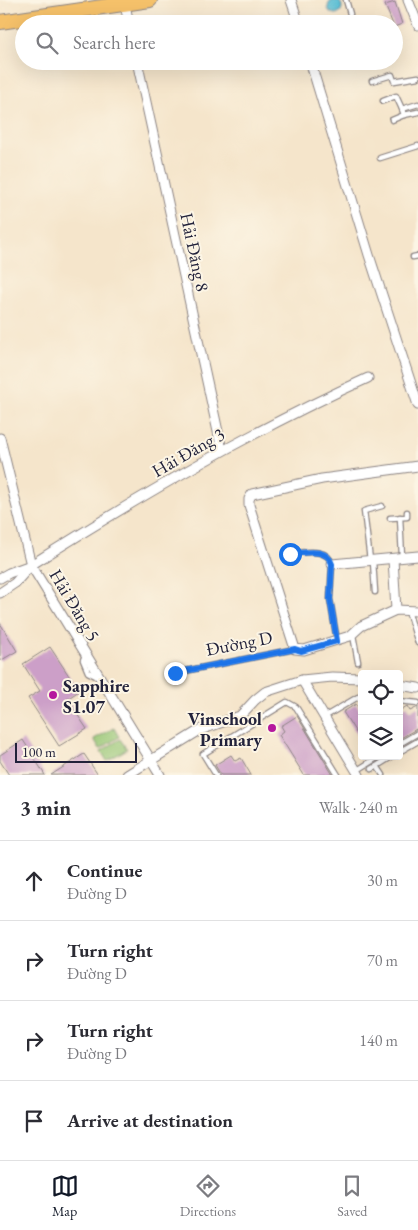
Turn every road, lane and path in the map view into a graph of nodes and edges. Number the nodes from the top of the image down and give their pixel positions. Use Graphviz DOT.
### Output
graph roads {
  1 [pos="150,0"];
  2 [pos="292,0"];
  3 [pos="346,0"];
  4 [pos="408,0"];
  5 [pos="125,2"];
  6 [pos="350,14"];
  7 [pos="44,15"];
  8 [pos="127,15"];
  9 [pos="296,15"];
  10 [pos="15,20"];
  11 [pos="0,22"];
  12 [pos="418,25"];
  13 [pos="140,70"];
  14 [pos="313,70"];
  15 [pos="418,77"];
  16 [pos="372,81"];
  17 [pos="383,101"];
  18 [pos="418,104"];
  19 [pos="402,109"];
  20 [pos="418,112"];
  21 [pos="404,115"];
  22 [pos="392,120"];
  23 [pos="418,146"];
  24 [pos="380,158"];
  25 [pos="368,378"];
  26 [pos="417,401"];
  27 [pos="0,438"];
  28 [pos="222,450"];
  29 [pos="418,466"];
  30 [pos="382,506"];
  31 [pos="407,512"];
  32 [pos="400,517"];
  33 [pos="390,518"];
  34 [pos="290,554"];
  35 [pos="418,556"];
  36 [pos="398,559"];
  37 [pos="372,561"];
  38 [pos="332,564"];
  39 [pos="31,565"];
  40 [pos="0,578"];
  41 [pos="375,592"];
  42 [pos="0,593"];
  43 [pos="396,610"];
  44 [pos="408,611"];
  45 [pos="418,611"];
  46 [pos="353,635"];
  47 [pos="337,641"];
  48 [pos="418,644"];
  49 [pos="295,649"];
  50 [pos="358,662"];
  51 [pos="175,673"];
  52 [pos="358,678"];
  53 [pos="302,680"];
  54 [pos="403,686"];
  55 [pos="418,688"];
  56 [pos="358,697"];
  57 [pos="403,701"];
  58 [pos="418,703"];
  59 [pos="240,716"];
  60 [pos="324,718"];
  61 [pos="247,727"];
  62 [pos="418,733"];
  63 [pos="404,741"];
  64 [pos="418,741"];
  65 [pos="408,747"];
  66 [pos="403,750"];
  67 [pos="151,760"];
  68 [pos="375,760"];
  69 [pos="386,760"];
  70 [pos="377,766"];
  71 [pos="372,769"];
  72 [pos="358,773"];
  73 [pos="127,775"];
  74 [pos="160,775"];
  75 [pos="216,775"];
  76 [pos="338,775"];
  77 [pos="383,775"];
  1 -- 5 [label="main road"];
  2 -- 9 [label="street"];
  3 -- 6 [label="lane"];
  4 -- 12 [label="street"];
  5 -- 7 [label="main road"];
  5 -- 8 [label="street"];
  10 -- 11 [label="main road"];
  13 -- 28 [label="street, Hải Đăng 8"];
  14 -- 26 [label="street"];
  15 -- 16 [label="lane"];
  17 -- 19 [label="lane"];
  18 -- 19 [label="lane"];
  19 -- 21 [label="lane"];
  20 -- 21 [label="lane"];
  21 -- 22 [label="lane"];
  23 -- 24 [label="lane"];
  25 -- 28 [label="street, Hải Đăng 3"];
  27 -- 39 [label="street, Hải Đăng 5"];
  28 -- 39 [label="street, Hải Đăng 3"];
  29 -- 49 [label="street"];
  30 -- 37 [label="lane"];
  31 -- 32 [label="lane"];
  32 -- 33 [label="lane"];
  32 -- 36 [label="lane"];
  34 -- 38 [label="lane"];
  35 -- 36 [label="street"];
  36 -- 37 [label="street"];
  36 -- 43 [label="street"];
  37 -- 38 [label="street"];
  37 -- 41 [label="lane"];
  38 -- 47 [label="lane"];
  39 -- 40 [label="street, Hải Đăng 3"];
  39 -- 42 [label="street, Hải Đăng 3"];
  39 -- 67 [label="street, Hải Đăng 5"];
  43 -- 44 [label="street, Đường D"];
  43 -- 46 [label="street, Đường D"];
  44 -- 45 [label="street, Đường D"];
  44 -- 48 [label="lane"];
  46 -- 47 [label="street, Đường D"];
  46 -- 50 [label="lane"];
  47 -- 49 [label="street, Đường D"];
  49 -- 51 [label="lane, Đường D"];
  52 -- 53 [label="street"];
  53 -- 59 [label="street"];
  53 -- 60 [label="street"];
  54 -- 55 [label="street"];
  56 -- 60 [label="lane"];
  57 -- 58 [label="lane"];
  59 -- 61 [label="lane"];
  59 -- 67 [label="street"];
  60 -- 72 [label="street"];
  61 -- 75 [label="lane"];
  61 -- 76 [label="lane"];
  62 -- 63 [label="lane"];
  63 -- 65 [label="lane"];
  64 -- 65 [label="lane"];
  65 -- 66 [label="lane"];
  67 -- 73 [label="street"];
  67 -- 74 [label="street, Hải Đăng 5"];
  68 -- 72 [label="lane"];
  69 -- 70 [label="lane"];
  70 -- 71 [label="lane"];
  70 -- 77 [label="lane"];
}
